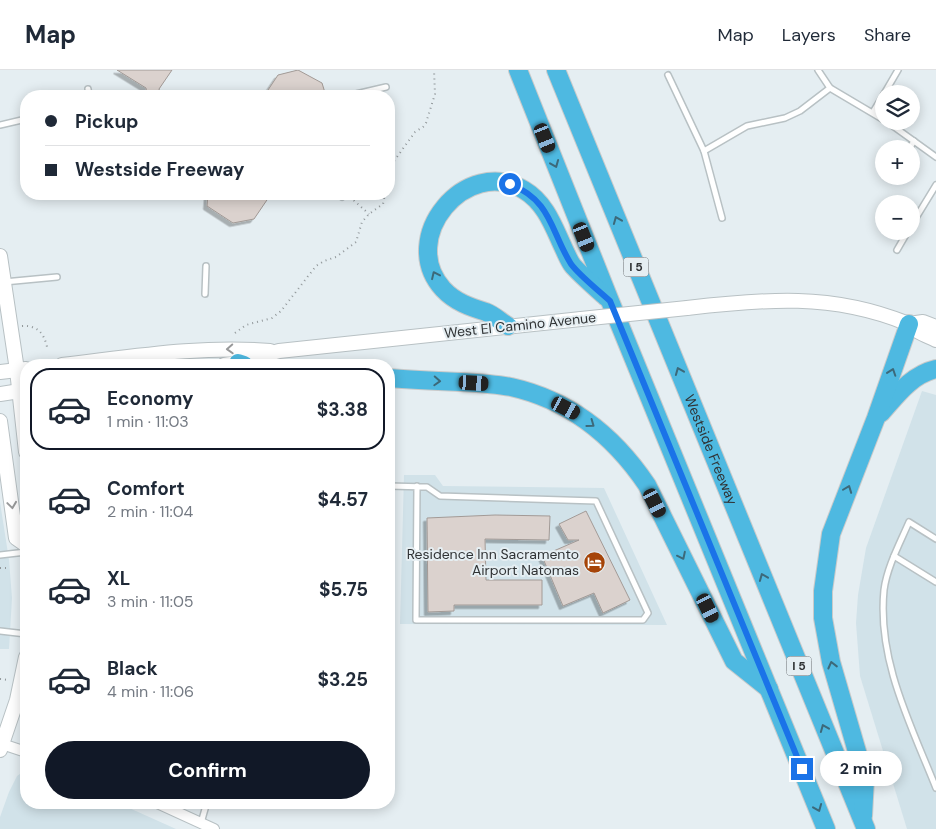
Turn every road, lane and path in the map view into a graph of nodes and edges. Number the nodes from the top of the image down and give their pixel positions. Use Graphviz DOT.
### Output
graph roads {
  1 [pos="434,70"];
  2 [pos="518,70"];
  3 [pos="556,70"];
  4 [pos="818,70"];
  5 [pos="898,70"];
  6 [pos="668,76"];
  7 [pos="889,85"];
  8 [pos="386,86"];
  9 [pos="830,88"];
  10 [pos="371,90"];
  11 [pos="875,109"];
  12 [pos="873,112"];
  13 [pos="20,120"];
  14 [pos="0,125"];
  15 [pos="899,130"];
  16 [pos="913,140"];
  17 [pos="920,145"];
  18 [pos="704,151"];
  19 [pos="936,157"];
  20 [pos="395,161"];
  21 [pos="936,185"];
  22 [pos="349,200"];
  23 [pos="383,200"];
  24 [pos="920,211"];
  25 [pos="369,214"];
  26 [pos="722,218"];
  27 [pos="903,240"];
  28 [pos="897,250"];
  29 [pos="0,256"];
  30 [pos="206,266"];
  31 [pos="57,277"];
  32 [pos="4,282"];
  33 [pos="205,294"];
  34 [pos="610,301"];
  35 [pos="909,324"];
  36 [pos="21,326"];
  37 [pos="508,326"];
  38 [pos="936,327"];
  39 [pos="235,333"];
  40 [pos="936,340"];
  41 [pos="47,347"];
  42 [pos="279,351"];
  43 [pos="116,359"];
  44 [pos="252,359"];
  45 [pos="20,360"];
  46 [pos="936,369"];
  47 [pos="20,370"];
  48 [pos="0,372"];
  49 [pos="395,378"];
  50 [pos="20,391"];
  51 [pos="0,394"];
  52 [pos="876,418"];
  53 [pos="0,421"];
  54 [pos="395,486"];
  55 [pos="417,486"];
  56 [pos="936,539"];
  57 [pos="20,541"];
  58 [pos="20,553"];
  59 [pos="0,555"];
  60 [pos="894,556"];
  61 [pos="0,568"];
  62 [pos="8,568"];
  63 [pos="936,582"];
  64 [pos="0,631"];
  65 [pos="20,633"];
  66 [pos="20,683"];
  67 [pos="770,689"];
  68 [pos="1,747"];
  69 [pos="20,751"];
  70 [pos="936,788"];
  71 [pos="170,809"];
  72 [pos="205,809"];
  73 [pos="201,823"];
  74 [pos="864,825"];
  75 [pos="214,829"];
  76 [pos="826,829"];
  1 -- 20 [label="path"];
  2 -- 34 [label="highway, one-way"];
  74 -- 3 [label="highway, Westside Freeway / I 5, one-way"];
  4 -- 9 [label="lane"];
  5 -- 7 [label="lane"];
  6 -- 18 [label="lane"];
  8 -- 10 [label="lane"];
  9 -- 12 [label="lane"];
  9 -- 18 [label="lane"];
  11 -- 12 [label="lane"];
  13 -- 14 [label="lane"];
  15 -- 16 [label="lane"];
  17 -- 19 [label="lane"];
  18 -- 26 [label="lane"];
  21 -- 24 [label="lane"];
  22 -- 25 [label="path"];
  23 -- 25 [label="path"];
  25 -- 39 [label="path"];
  27 -- 28 [label="lane"];
  29 -- 32 [label="main road"];
  30 -- 33 [label="lane"];
  31 -- 32 [label="lane"];
  32 -- 45 [label="main road"];
  37 -- 34 [label="highway, one-way"];
  34 -- 67 [label="highway"];
  35 -- 37 [label="main road, West El Camino Avenue, bridge"];
  35 -- 38 [label="main road, West El Camino Avenue"];
  35 -- 40 [label="main road, West El Camino Avenue"];
  52 -- 35 [label="highway, one-way"];
  36 -- 41 [label="path"];
  37 -- 42 [label="main road, West El Camino Avenue"];
  42 -- 43 [label="main road, West El Camino Avenue, one-way"];
  42 -- 44 [label="main road, West El Camino Avenue"];
  46 -- 52 [label="highway"];
  47 -- 48 [label="main road"];
  49 -- 67 [label="highway, one-way"];
  50 -- 51 [label="main road"];
  74 -- 52 [label="highway, one-way"];
  53 -- 57 [label="main road, one-way"];
  54 -- 55 [label="lane"];
  55 -- 55 [label="lane"];
  56 -- 60 [label="lane"];
  58 -- 59 [label="lane"];
  60 -- 63 [label="lane"];
  60 -- 70 [label="lane"];
  61 -- 62 [label="path"];
  64 -- 65 [label="lane"];
  66 -- 68 [label="main road"];
  67 -- 76 [label="highway, one-way"];
  68 -- 69 [label="street"];
  71 -- 73 [label="street"];
  72 -- 73 [label="lane"];
  73 -- 75 [label="street"];
}
